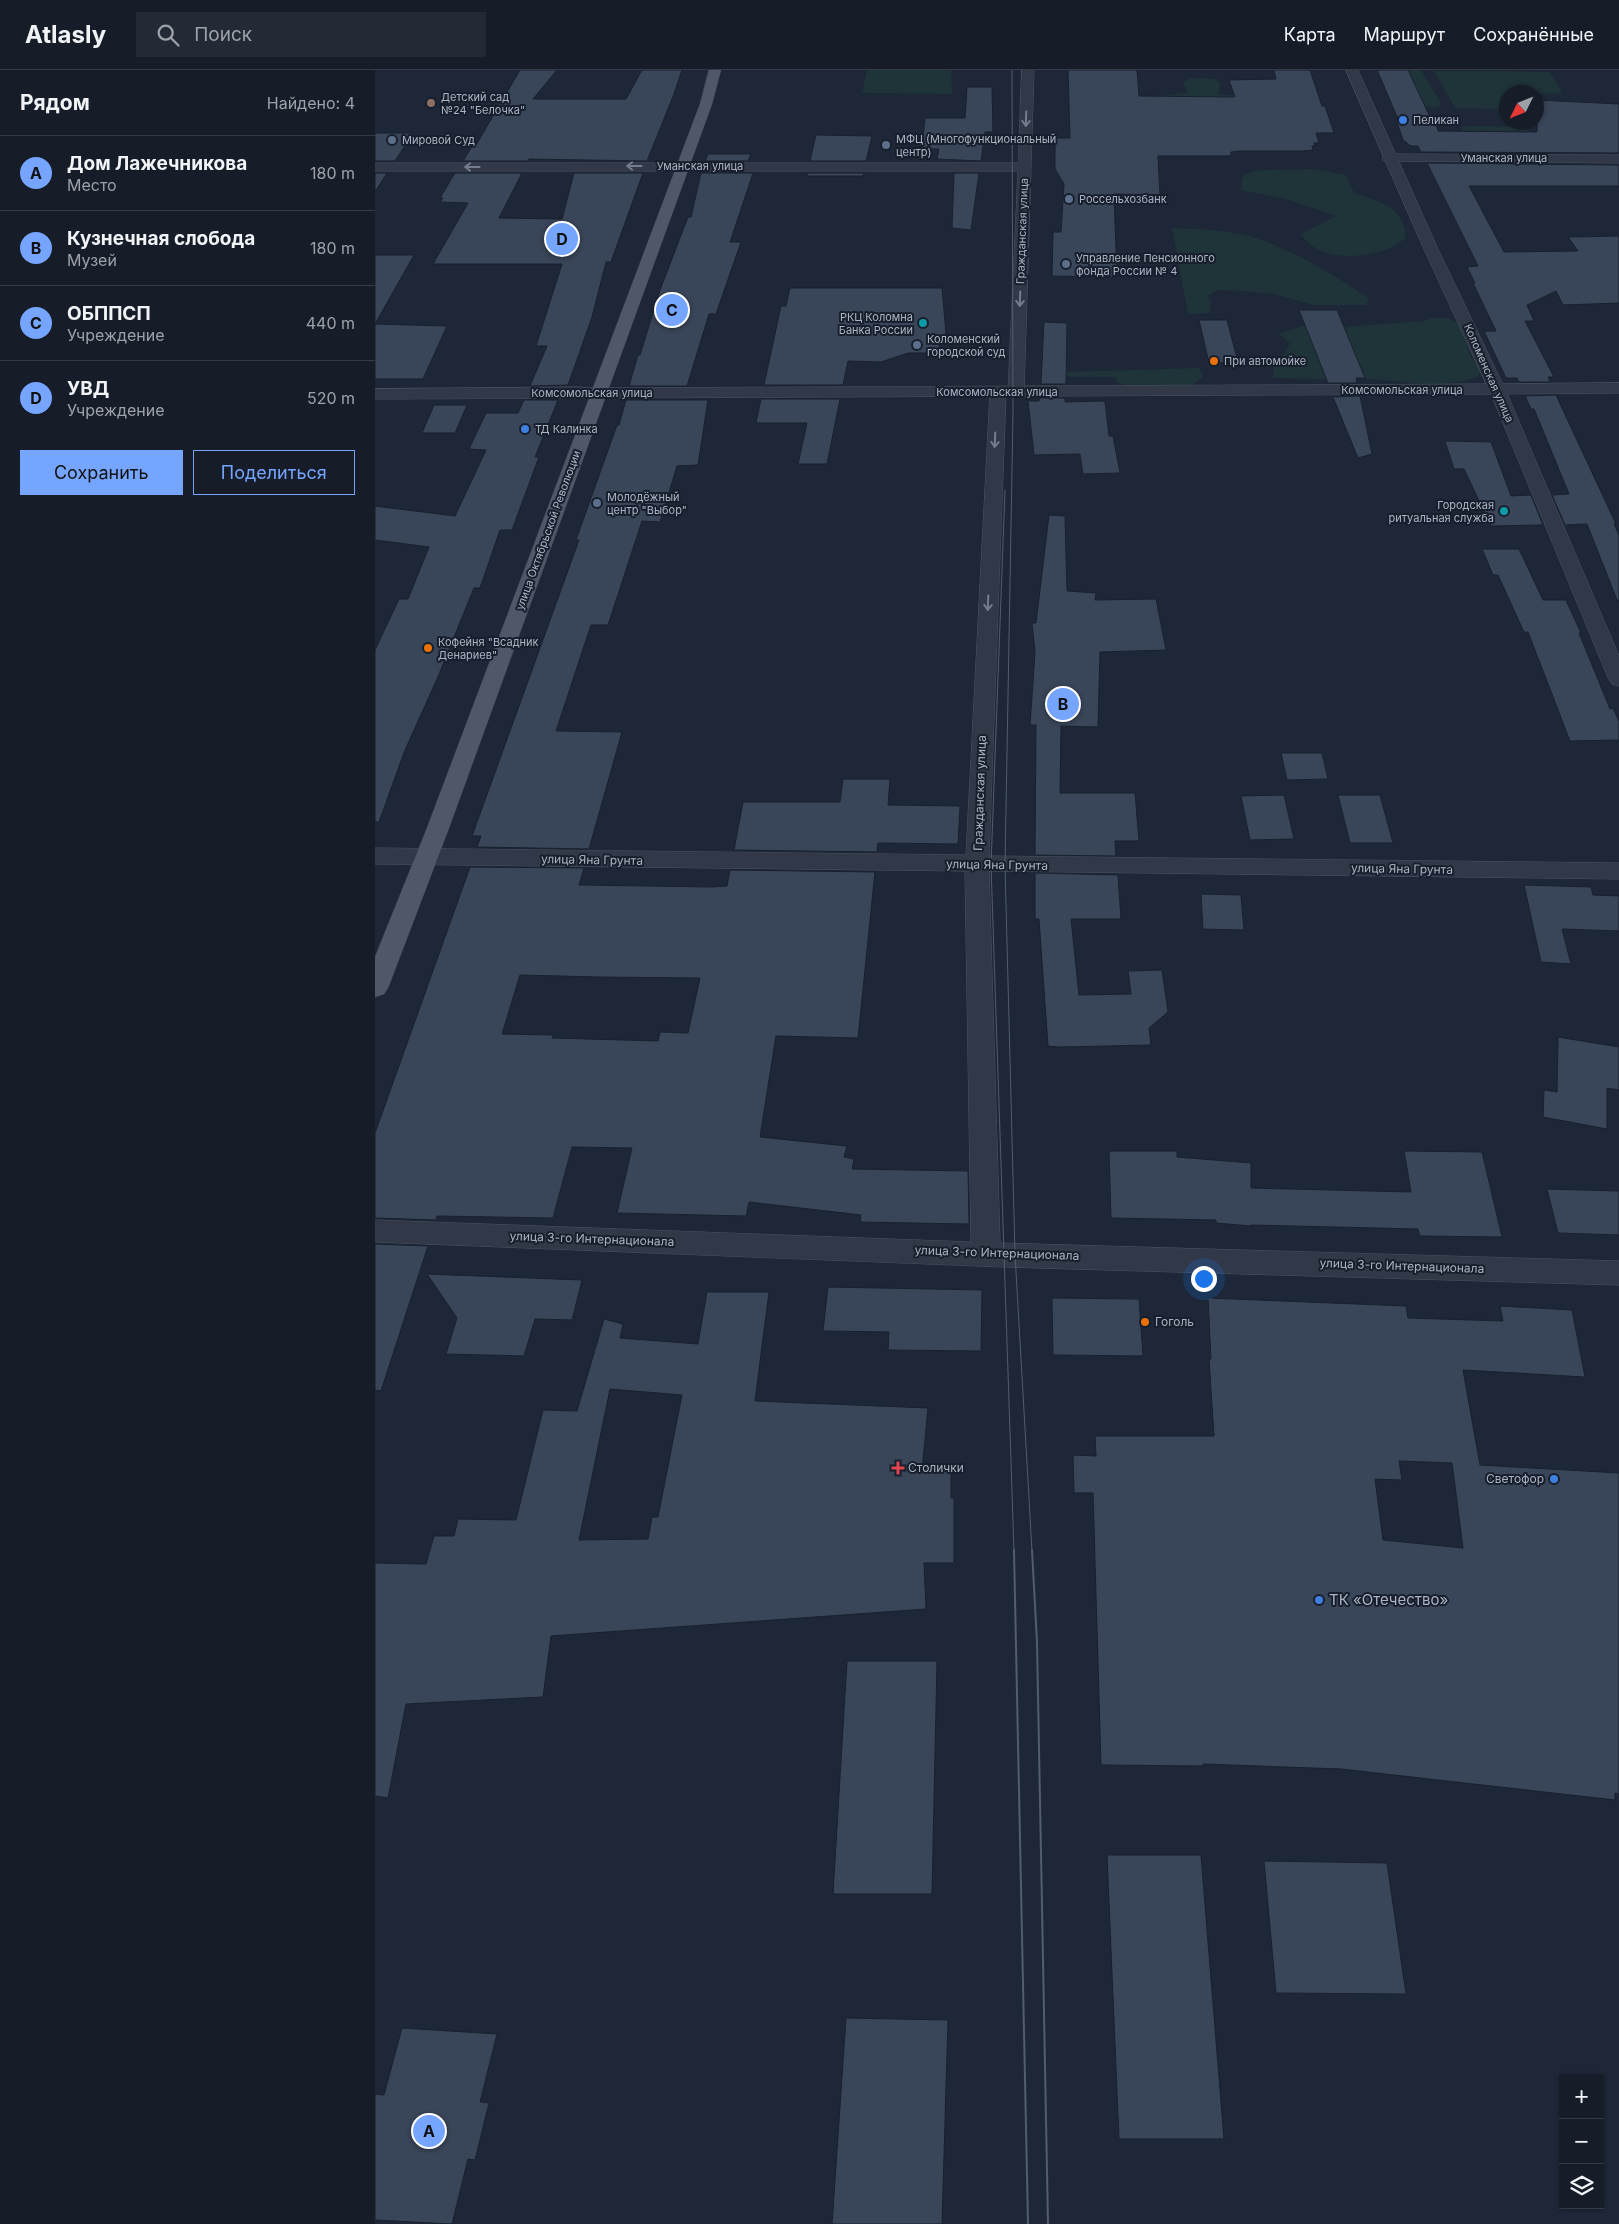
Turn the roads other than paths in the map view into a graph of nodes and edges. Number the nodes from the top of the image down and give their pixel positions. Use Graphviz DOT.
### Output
graph roads {
  1 [pos="715,70"];
  2 [pos="1028,70"];
  3 [pos="1352,70"];
  4 [pos="1389,158"];
  5 [pos="1619,159"];
  6 [pos="683,166"];
  7 [pos="375,167"];
  8 [pos="1025,167"];
  9 [pos="1619,388"];
  10 [pos="1497,389"];
  11 [pos="1007,392"];
  12 [pos="375,394"];
  13 [pos="599,394"];
  14 [pos="1619,680"];
  15 [pos="375,856"];
  16 [pos="426,857"];
  17 [pos="977,865"];
  18 [pos="1619,871"];
  19 [pos="375,988"];
  20 [pos="375,1231"];
  21 [pos="986,1254"];
  22 [pos="1619,1274"];
  1 -- 6 [label="main road, улица Октябрьской Революции"];
  2 -- 8 [label="street, Гражданская улица, one-way"];
  3 -- 4 [label="street, Коломенская улица"];
  4 -- 5 [label="street, Уманская улица"];
  4 -- 10 [label="street, Коломенская улица"];
  6 -- 7 [label="street, Уманская улица, one-way"];
  6 -- 8 [label="street, Уманская улица"];
  6 -- 13 [label="main road, улица Октябрьской Революции"];
  8 -- 11 [label="street, Гражданская улица, one-way"];
  9 -- 10 [label="street, Комсомольская улица"];
  10 -- 11 [label="street, Комсомольская улица"];
  10 -- 14 [label="street, Коломенская улица"];
  11 -- 13 [label="street, Комсомольская улица"];
  11 -- 17 [label="street, Гражданская улица, one-way"];
  12 -- 13 [label="street, Комсомольская улица"];
  13 -- 16 [label="main road, улица Октябрьской Революции"];
  15 -- 16 [label="street, улица Яна Грунта"];
  16 -- 17 [label="street, улица Яна Грунта"];
  16 -- 19 [label="main road, улица Октябрьской Революции"];
  17 -- 18 [label="street, улица Яна Грунта"];
  17 -- 21 [label="street, Гражданская улица"];
  20 -- 21 [label="street, улица 3-го Интернационала"];
  21 -- 22 [label="street, улица 3-го Интернационала"];
}
